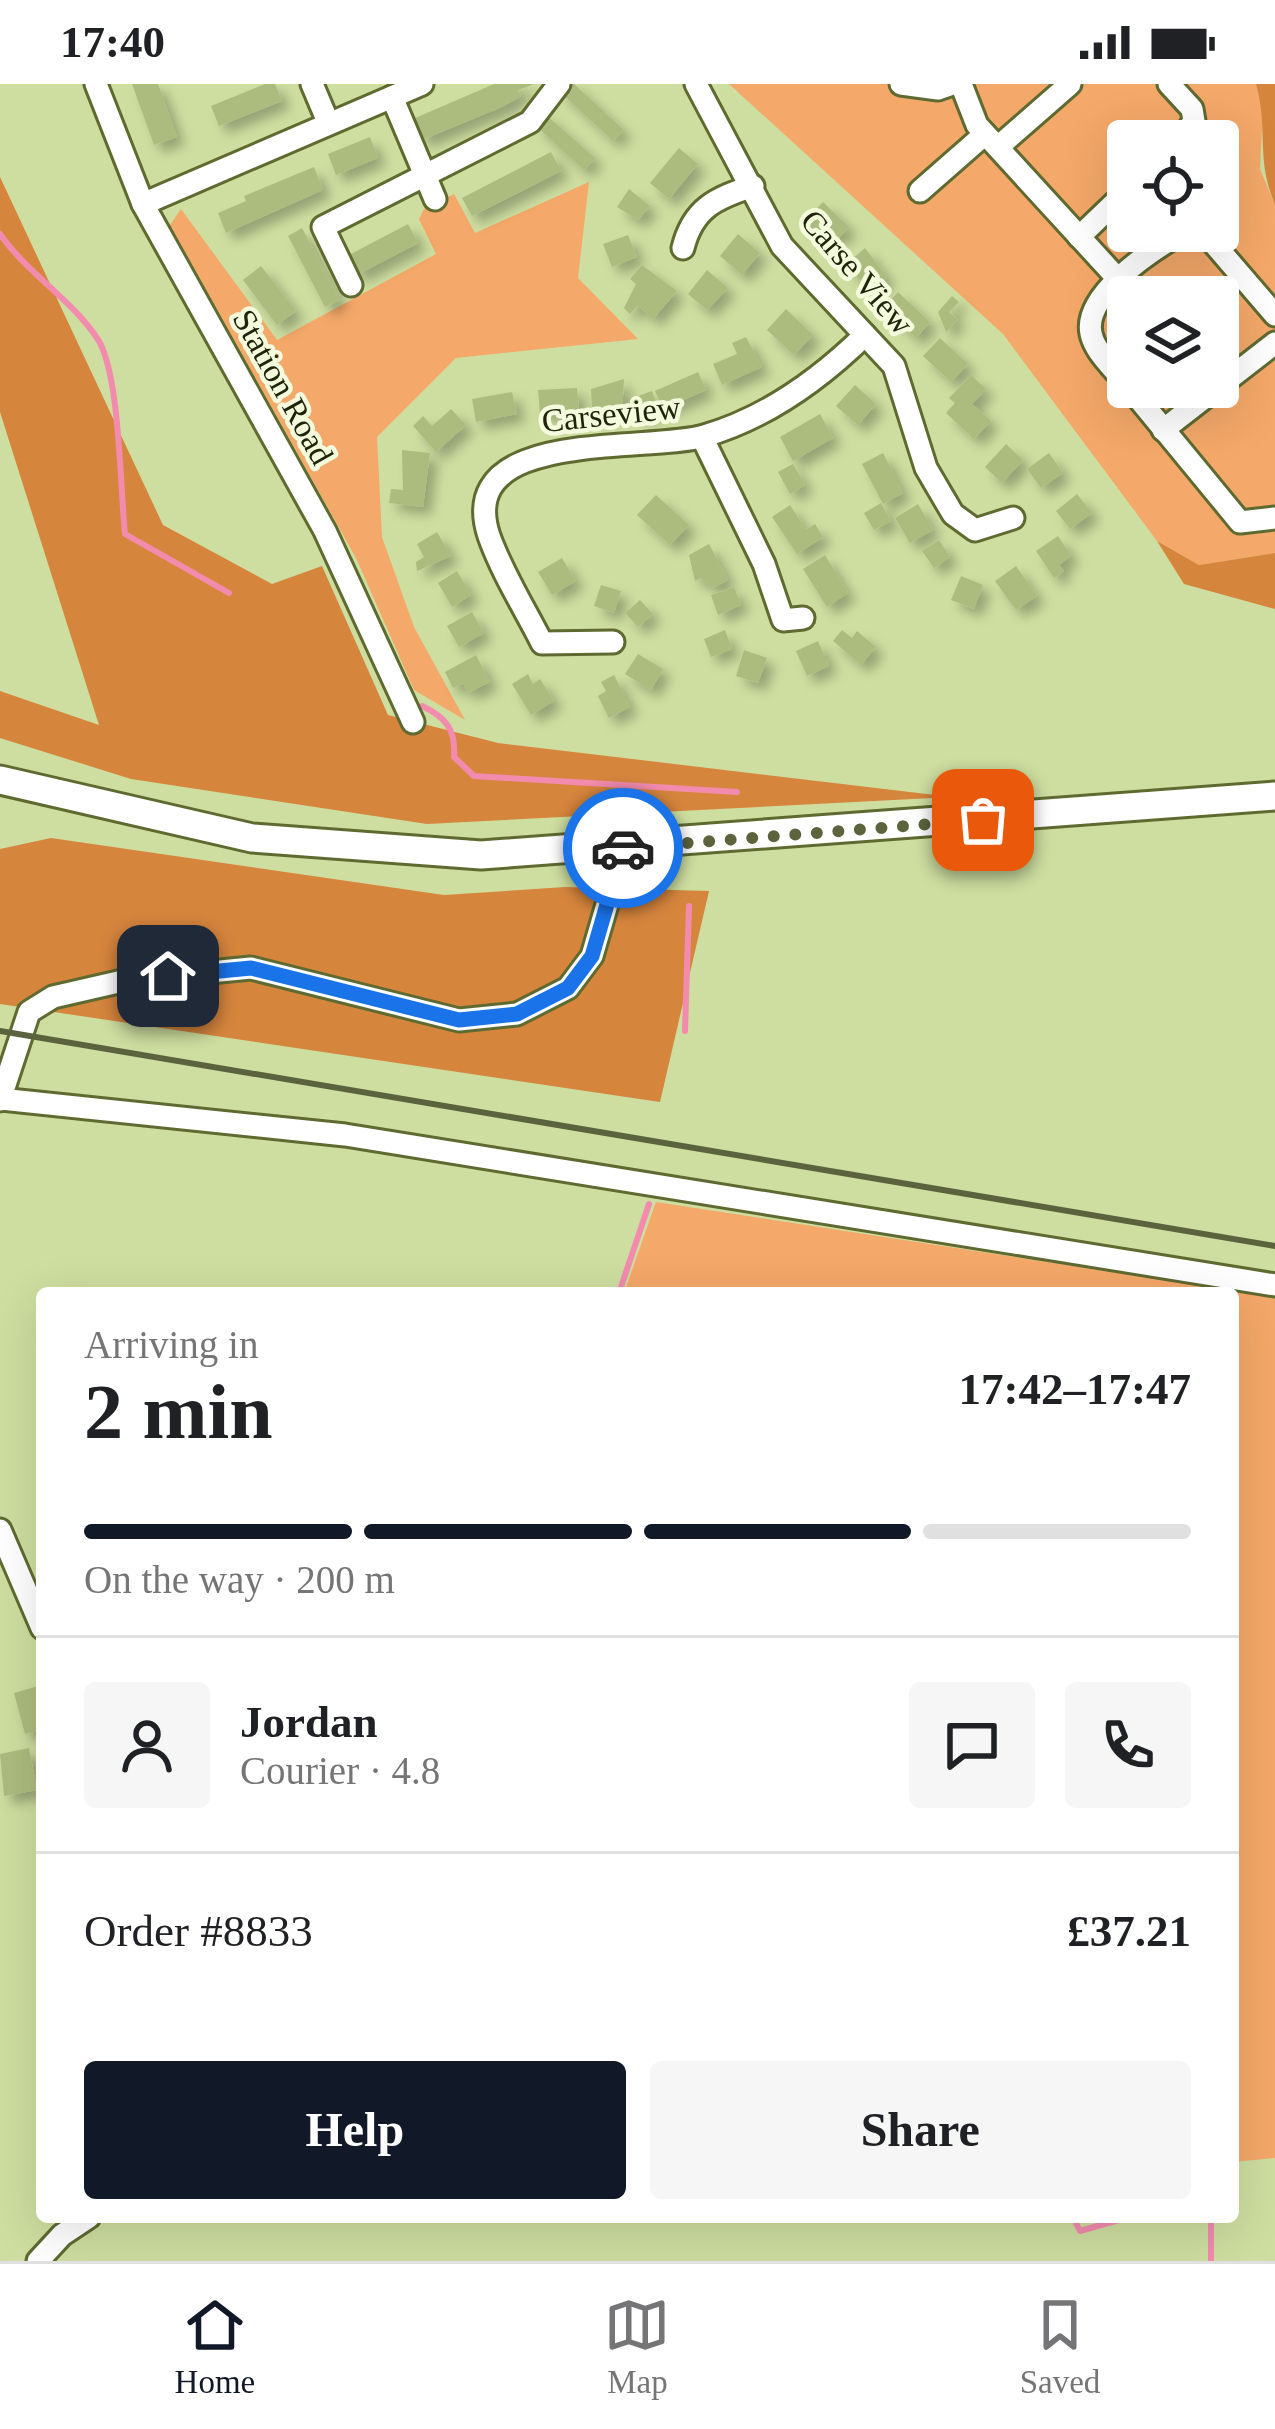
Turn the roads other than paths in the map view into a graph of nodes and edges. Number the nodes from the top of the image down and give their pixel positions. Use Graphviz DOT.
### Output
graph roads {
  1 [pos="96,84"];
  2 [pos="312,84"];
  3 [pos="422,84"];
  4 [pos="559,84"];
  5 [pos="697,84"];
  6 [pos="901,84"];
  7 [pos="952,84"];
  8 [pos="961,84"];
  9 [pos="1070,84"];
  10 [pos="1168,84"];
  11 [pos="392,97"];
  12 [pos="1194,120"];
  13 [pos="328,122"];
  14 [pos="991,140"];
  15 [pos="753,186"];
  16 [pos="430,188"];
  17 [pos="920,191"];
  18 [pos="143,204"];
  19 [pos="1107,210"];
  20 [pos="1079,237"];
  21 [pos="683,248"];
  22 [pos="1156,252"];
  23 [pos="1221,252"];
  24 [pos="1115,276"];
  25 [pos="1122,276"];
  26 [pos="351,285"];
  27 [pos="1107,295"];
  28 [pos="1275,315"];
  29 [pos="865,335"];
  30 [pos="1275,343"];
  31 [pos="1107,358"];
  32 [pos="1146,408"];
  33 [pos="1163,430"];
  34 [pos="702,437"];
  35 [pos="1012,518"];
  36 [pos="1275,518"];
  37 [pos="783,621"];
  38 [pos="613,642"];
  39 [pos="413,722"];
  40 [pos="0,780"];
  41 [pos="1275,796"];
  42 [pos="604,850"];
  43 [pos="0,1100"];
  44 [pos="1275,1285"];
  45 [pos="0,1530"];
  46 [pos="36,1614"];
  47 [pos="80,2223"];
  48 [pos="38,2261"];
  1 -- 18 [label="street, Station Road"];
  2 -- 13 [label="street"];
  3 -- 11 [label="street"];
  4 -- 16 [label="street"];
  5 -- 15 [label="street, Carse View"];
  6 -- 7 [label="street"];
  8 -- 14 [label="street"];
  9 -- 14 [label="street"];
  10 -- 12 [label="street"];
  11 -- 13 [label="street"];
  11 -- 16 [label="street"];
  13 -- 18 [label="street"];
  14 -- 17 [label="street"];
  14 -- 20 [label="street"];
  15 -- 21 [label="street"];
  15 -- 29 [label="street, Carse View"];
  16 -- 26 [label="street"];
  18 -- 39 [label="street, Station Road"];
  19 -- 20 [label="street"];
  20 -- 24 [label="street"];
  22 -- 25 [label="street"];
  23 -- 28 [label="street"];
  27 -- 31 [label="street"];
  29 -- 34 [label="street, Carseview"];
  29 -- 35 [label="street, Carse View"];
  30 -- 33 [label="street"];
  32 -- 33 [label="street"];
  33 -- 36 [label="street"];
  34 -- 37 [label="street, Carseview"];
  34 -- 38 [label="street, Carseview"];
  40 -- 42 [label="main road"];
  41 -- 42 [label="main road"];
  42 -- 43 [label="street"];
  43 -- 44 [label="street"];
  45 -- 46 [label="street"];
  47 -- 48 [label="street"];
}
